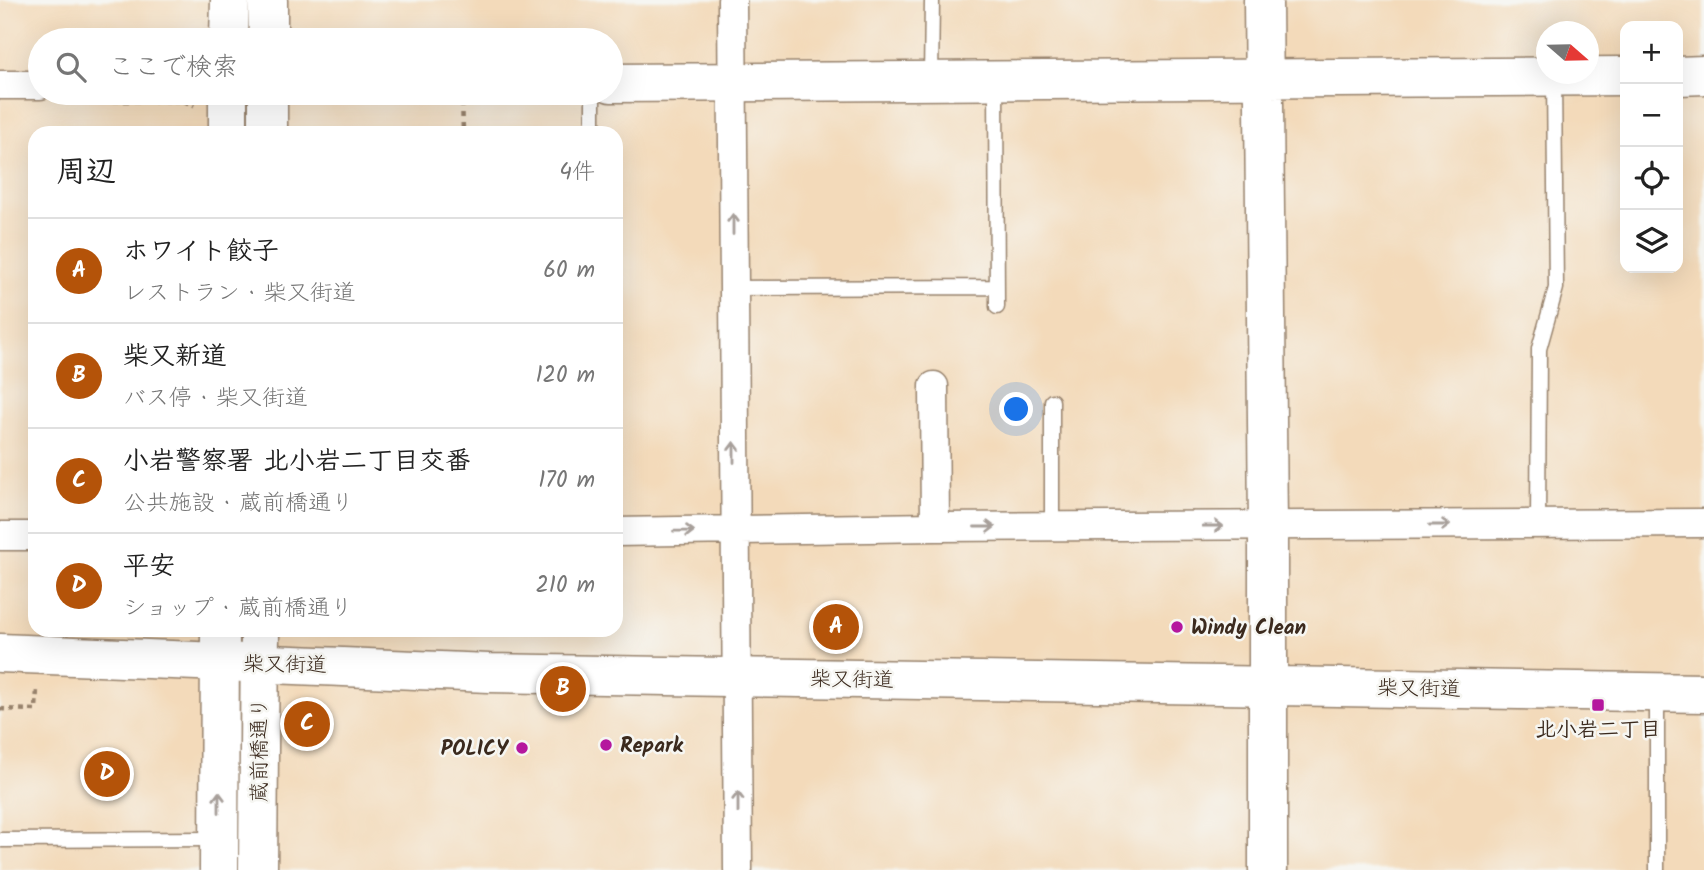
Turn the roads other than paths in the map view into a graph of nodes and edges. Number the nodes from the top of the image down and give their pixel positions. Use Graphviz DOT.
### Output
graph roads {
  1 [pos="230,0"];
  2 [pos="268,0"];
  3 [pos="732,0"];
  4 [pos="932,0"];
  5 [pos="1263,0"];
  6 [pos="229,28"];
  7 [pos="268,28"];
  8 [pos="1704,75"];
  9 [pos="1536,76"];
  10 [pos="1599,76"];
  11 [pos="1620,76"];
  12 [pos="1683,76"];
  13 [pos="996,79"];
  14 [pos="1264,79"];
  15 [pos="931,80"];
  16 [pos="733,82"];
  17 [pos="623,83"];
  18 [pos="1554,84"];
  19 [pos="0,85"];
  20 [pos="28,90"];
  21 [pos="268,105"];
  22 [pos="593,105"];
  23 [pos="268,126"];
  24 [pos="593,126"];
  25 [pos="996,286"];
  26 [pos="733,288"];
  27 [pos="996,307"];
  28 [pos="934,386"];
  29 [pos="1052,401"];
  30 [pos="1704,523"];
  31 [pos="1538,524"];
  32 [pos="1268,526"];
  33 [pos="935,527"];
  34 [pos="1052,527"];
  35 [pos="735,530"];
  36 [pos="623,532"];
  37 [pos="0,536"];
  38 [pos="28,536"];
  39 [pos="220,646"];
  40 [pos="260,648"];
  41 [pos="0,653"];
  42 [pos="736,678"];
  43 [pos="1267,686"];
  44 [pos="1657,693"];
  45 [pos="1704,693"];
  46 [pos="0,840"];
  47 [pos="219,854"];
  48 [pos="258,870"];
  49 [pos="738,870"];
  50 [pos="1268,870"];
  51 [pos="1657,870"];
  1 -- 6 [label="main road"];
  2 -- 7 [label="main road"];
  3 -- 16 [label="street"];
  4 -- 15 [label="lane"];
  5 -- 14 [label="main road"];
  8 -- 12 [label="main road"];
  9 -- 14 [label="main road"];
  10 -- 11 [label="main road"];
  13 -- 14 [label="main road"];
  13 -- 15 [label="main road"];
  13 -- 25 [label="lane"];
  14 -- 32 [label="main road"];
  15 -- 16 [label="main road"];
  16 -- 17 [label="main road"];
  26 -- 16 [label="street, one-way"];
  18 -- 31 [label="lane"];
  19 -- 20 [label="street"];
  21 -- 23 [label="main road"];
  22 -- 24 [label="lane"];
  25 -- 26 [label="lane"];
  25 -- 27 [label="lane"];
  35 -- 26 [label="street, one-way"];
  28 -- 33 [label="street"];
  29 -- 34 [label="lane"];
  30 -- 31 [label="street"];
  32 -- 31 [label="street, one-way"];
  34 -- 32 [label="street, one-way"];
  32 -- 43 [label="main road"];
  33 -- 34 [label="street, one-way"];
  33 -- 35 [label="street"];
  36 -- 35 [label="street, one-way"];
  35 -- 42 [label="street"];
  37 -- 38 [label="street"];
  39 -- 40 [label="main road, 柴又街道"];
  39 -- 41 [label="main road, 柴又街道"];
  47 -- 39 [label="main road, 蔵前橋通り, one-way"];
  40 -- 42 [label="main road, 柴又街道"];
  40 -- 48 [label="main road, 蔵前橋通り"];
  42 -- 43 [label="main road, 柴又街道"];
  49 -- 42 [label="street, one-way"];
  43 -- 44 [label="main road, 柴又街道"];
  43 -- 50 [label="main road"];
  44 -- 45 [label="main road, 柴又街道"];
  44 -- 51 [label="lane"];
  46 -- 47 [label="lane"];
}
